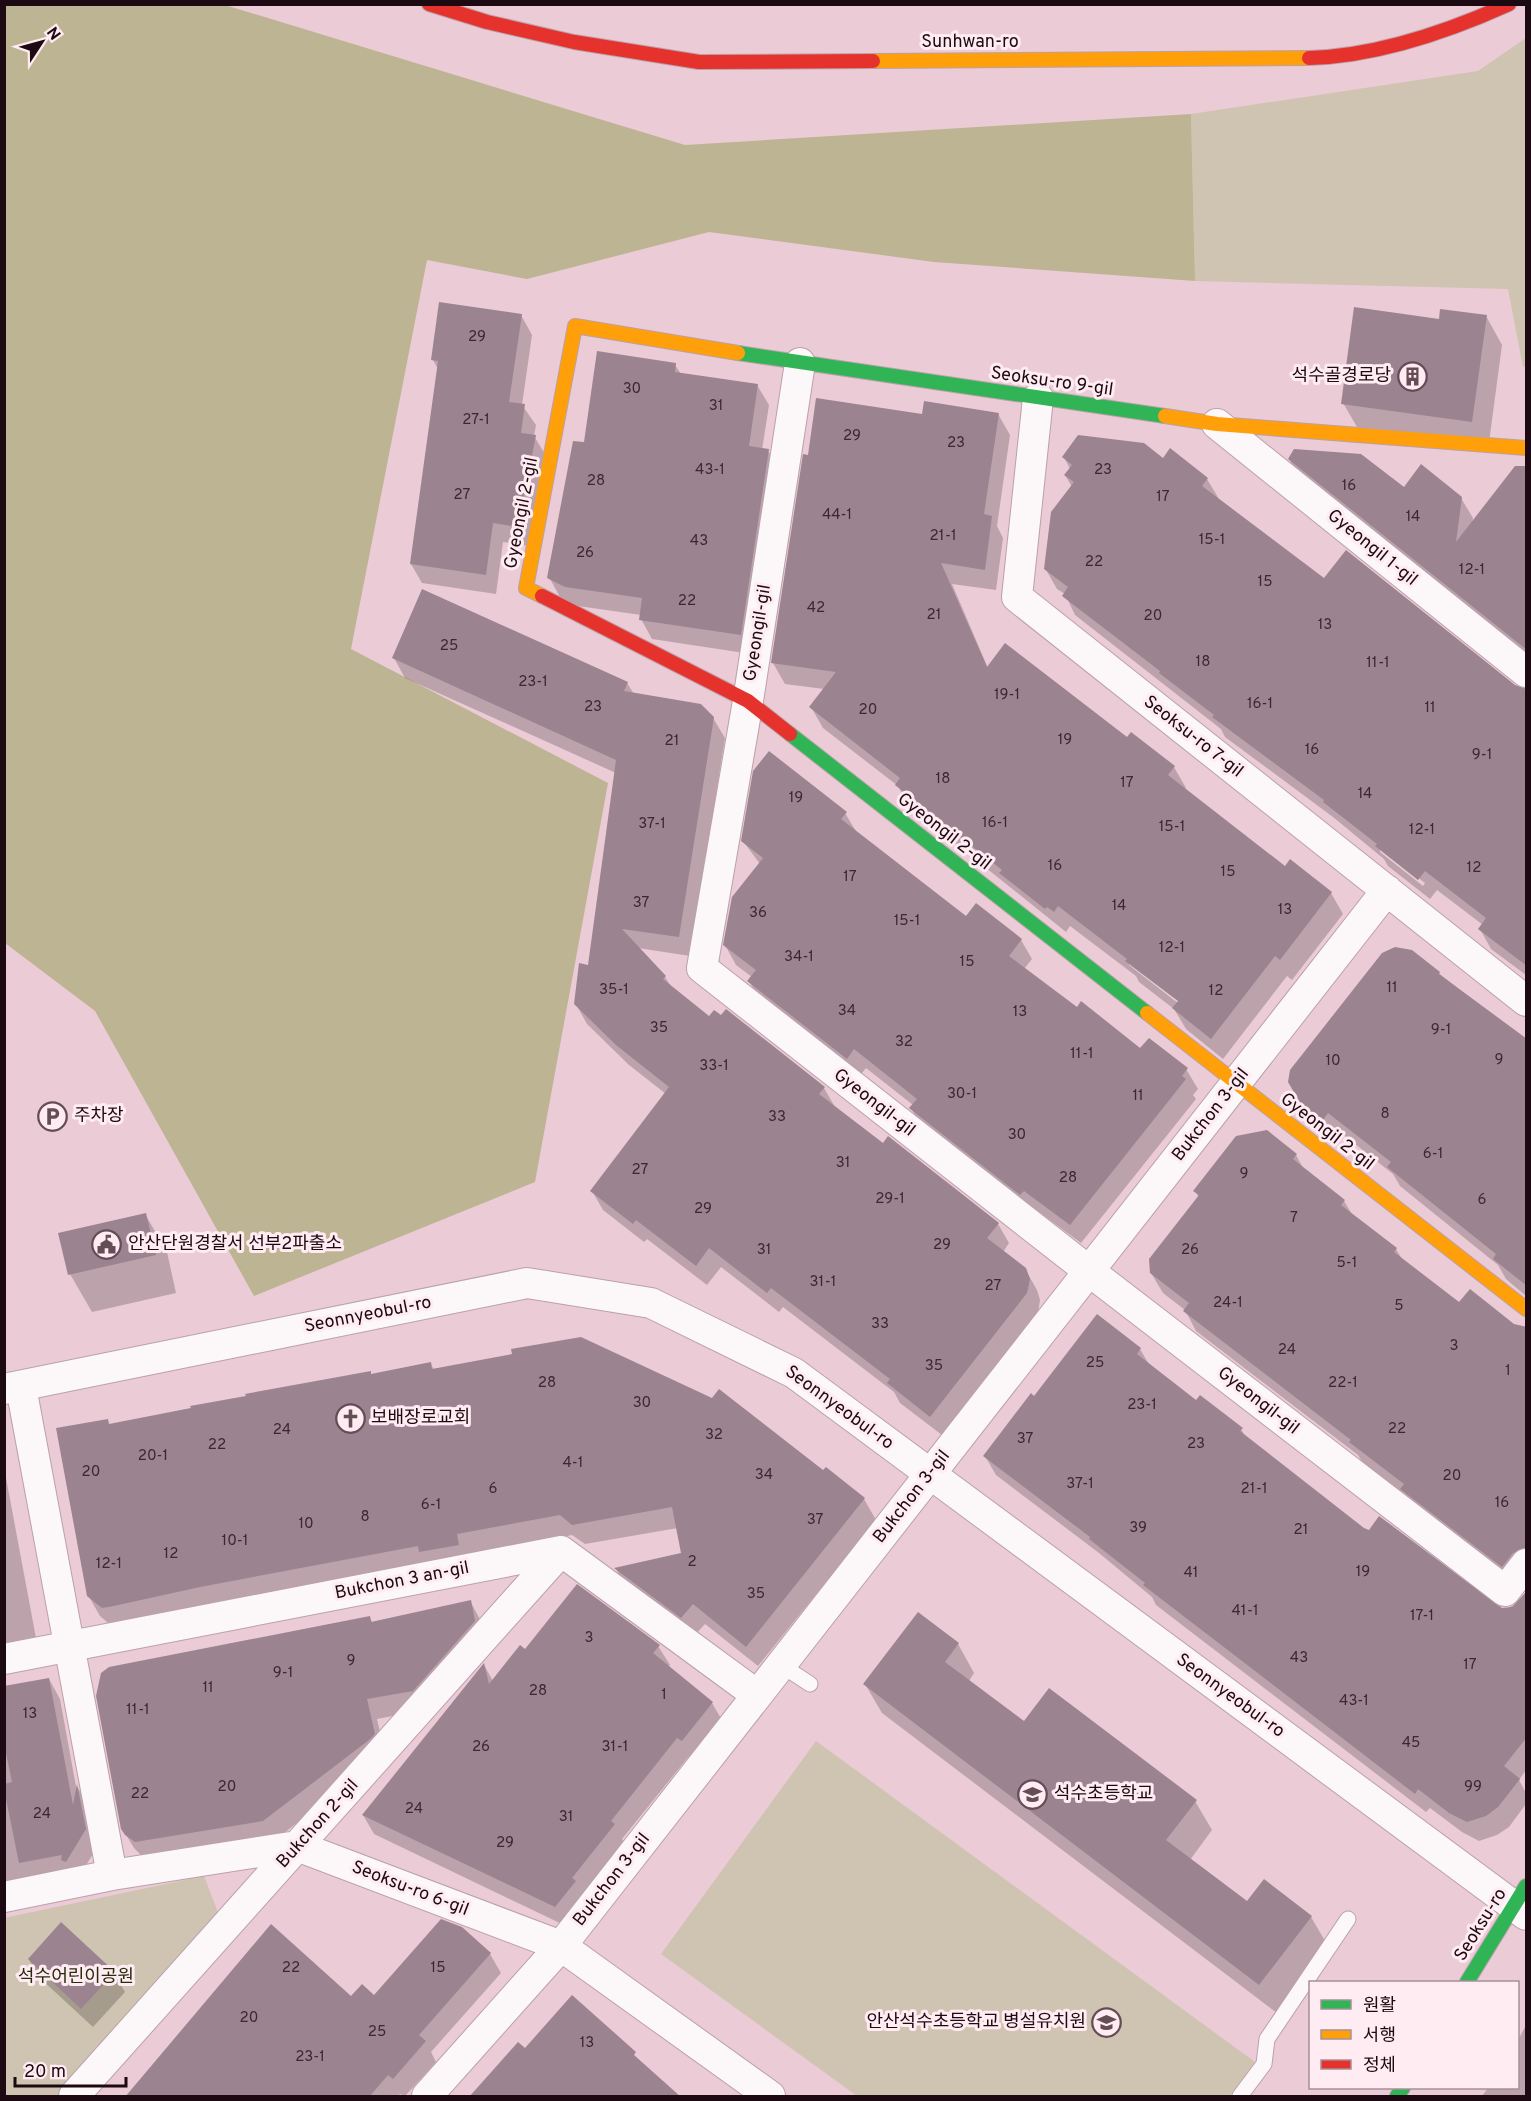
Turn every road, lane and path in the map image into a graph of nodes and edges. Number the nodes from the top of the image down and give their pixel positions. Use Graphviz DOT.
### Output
graph roads {
  1 [pos="429,4"];
  2 [pos="1509,4"];
  3 [pos="468,9"];
  4 [pos="575,326"];
  5 [pos="800,363"];
  6 [pos="1038,398"];
  7 [pos="1217,424"];
  8 [pos="1527,448"];
  9 [pos="1527,672"];
  10 [pos="748,701"];
  11 [pos="1387,890"];
  12 [pos="1527,1001"];
  13 [pos="1236,1084"];
  14 [pos="1089,1271"];
  15 [pos="1527,1309"];
  16 [pos="13,1388"];
  17 [pos="930,1474"];
  18 [pos="561,1551"];
  19 [pos="1527,1564"];
  20 [pos="70,1646"];
  21 [pos="4,1659"];
  22 [pos="780,1665"];
  23 [pos="810,1684"];
  24 [pos="757,1695"];
  25 [pos="297,1846"];
  26 [pos="112,1875"];
  27 [pos="4,1897"];
  28 [pos="1522,1902"];
  29 [pos="1348,1919"];
  30 [pos="561,1946"];
  31 [pos="1468,1981"];
  32 [pos="762,2095"];
  33 [pos="74,2097"];
  34 [pos="427,2097"];
  35 [pos="1240,2097"];
  1 -- 3 [label="street, Sunhwan-ro"];
  2 -- 3 [label="street, Sunhwan-ro"];
  4 -- 5 [label="street, Seoksu-ro 9-gil"];
  4 -- 10 [label="street, Gyeongil 2-gil"];
  5 -- 6 [label="street, Seoksu-ro 9-gil"];
  5 -- 10 [label="street, Gyeongil-gil"];
  6 -- 7 [label="street, Seoksu-ro 9-gil"];
  6 -- 11 [label="street, Seoksu-ro 7-gil"];
  7 -- 8 [label="street, Seoksu-ro 9-gil"];
  7 -- 9 [label="street, Gyeongil 1-gil"];
  10 -- 13 [label="street, Gyeongil 2-gil"];
  10 -- 14 [label="street, Gyeongil-gil"];
  11 -- 12 [label="street, Seoksu-ro 7-gil"];
  11 -- 13 [label="street, Bukchon 3-gil"];
  13 -- 14 [label="street, Bukchon 3-gil"];
  13 -- 15 [label="street, Gyeongil 2-gil"];
  14 -- 17 [label="street, Bukchon 3-gil"];
  14 -- 19 [label="street, Gyeongil-gil"];
  16 -- 17 [label="street, Seonnyeobul-ro"];
  16 -- 20 [label="street"];
  17 -- 22 [label="street, Bukchon 3-gil"];
  17 -- 28 [label="street, Seonnyeobul-ro"];
  18 -- 20 [label="street, Bukchon 3 an-gil"];
  18 -- 24 [label="street"];
  18 -- 25 [label="street, Bukchon 2-gil"];
  20 -- 21 [label="street, Bukchon 3 an-gil"];
  20 -- 26 [label="street"];
  22 -- 23 [label="lane"];
  22 -- 24 [label="street, Bukchon 3-gil"];
  24 -- 30 [label="street, Bukchon 3-gil"];
  25 -- 26 [label="street, Seoksu-ro 6-gil"];
  25 -- 30 [label="street, Seoksu-ro 6-gil"];
  25 -- 33 [label="street, Bukchon 2-gil"];
  26 -- 27 [label="street, Seoksu-ro 6-gil"];
  28 -- 31 [label="street, Seoksu-ro"];
  29 -- 35 [label="lane"];
  30 -- 32 [label="street, Seoksu-ro 6-gil"];
  30 -- 34 [label="street, Bukchon 3-gil"];
}
